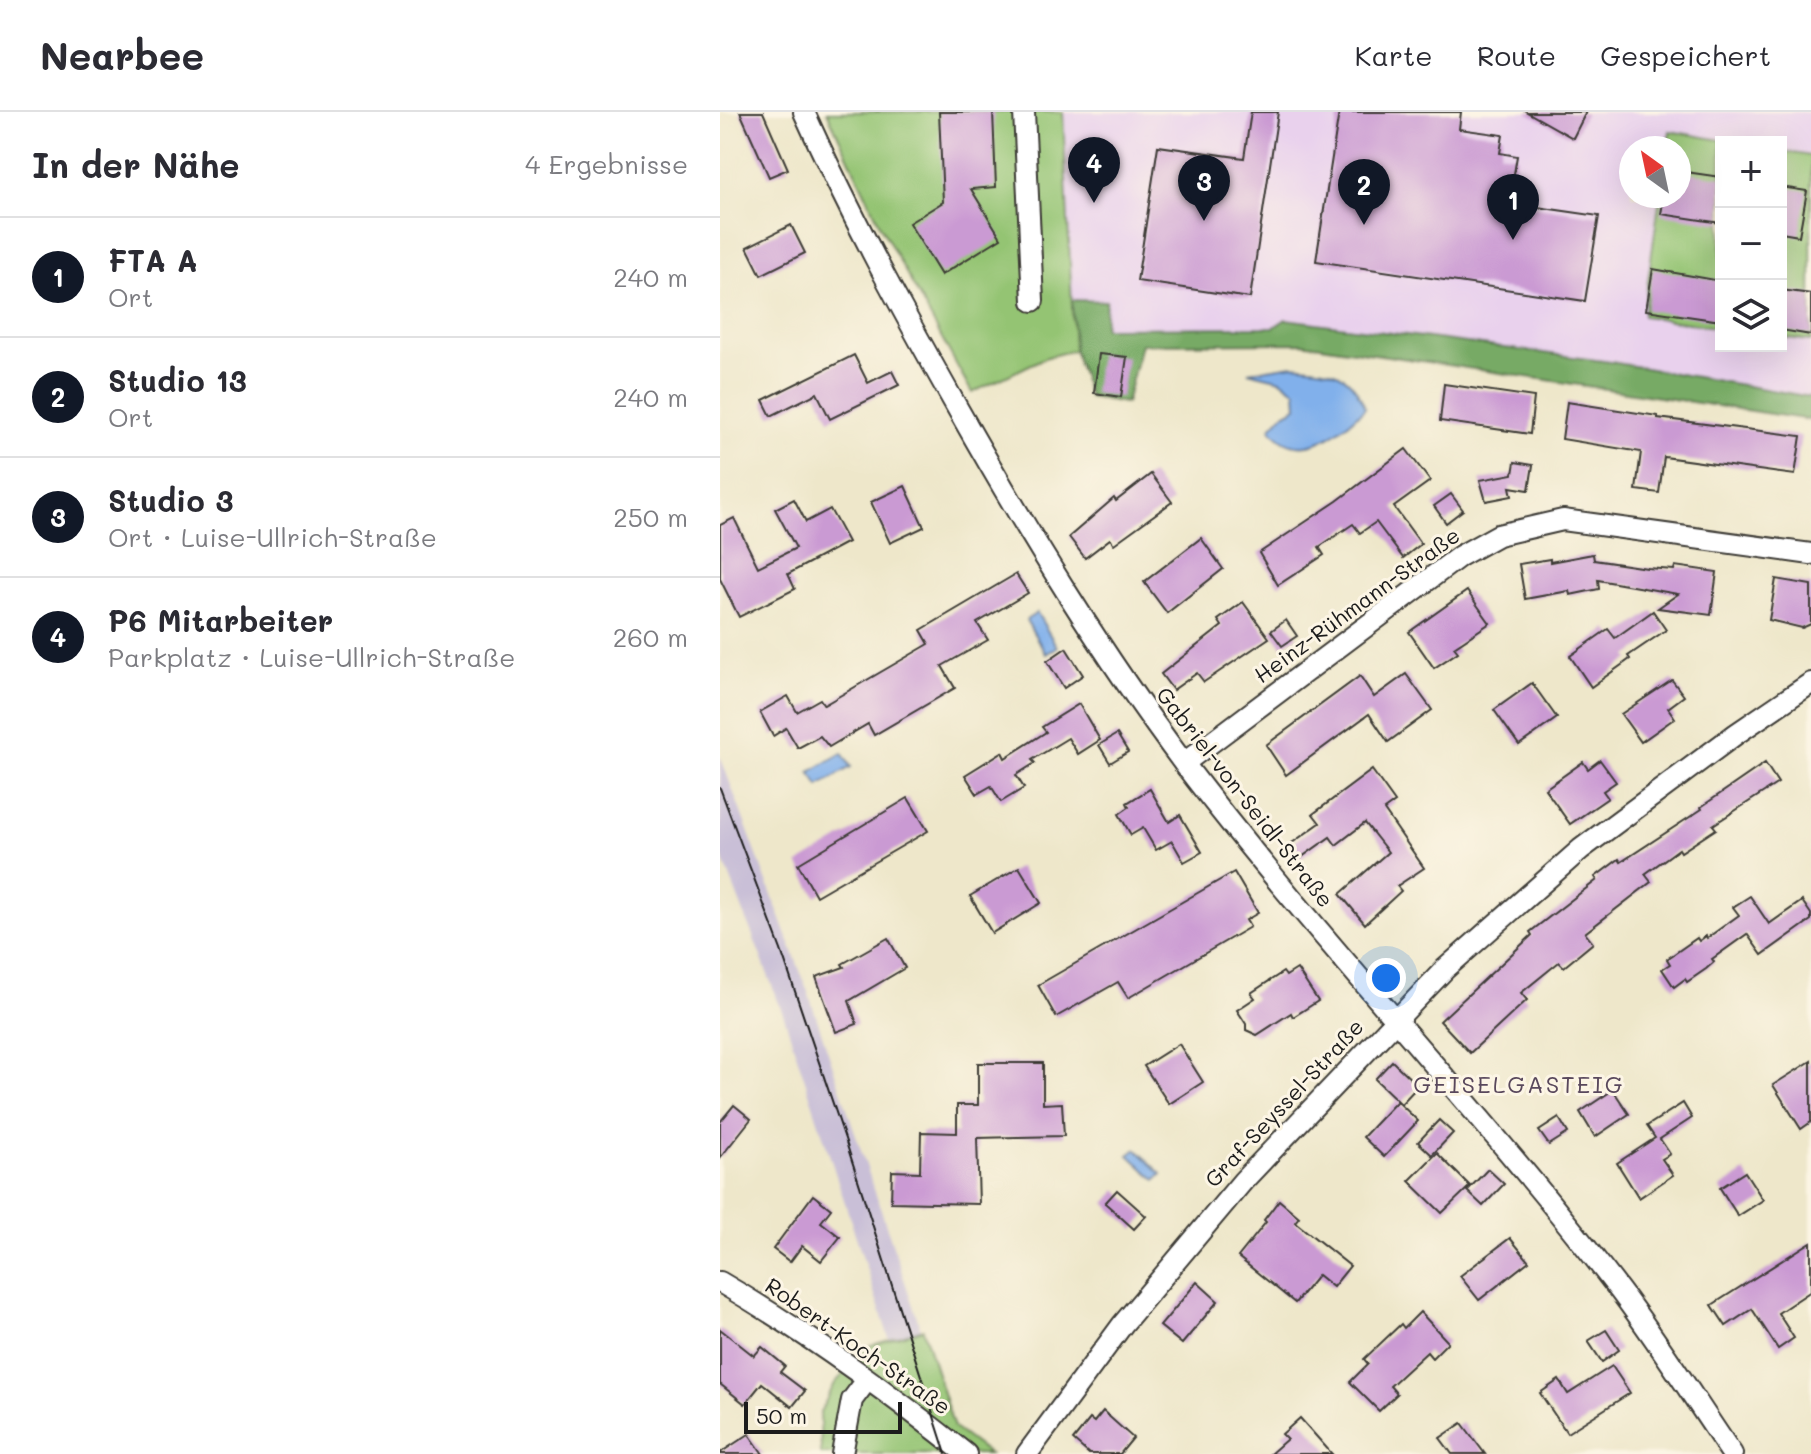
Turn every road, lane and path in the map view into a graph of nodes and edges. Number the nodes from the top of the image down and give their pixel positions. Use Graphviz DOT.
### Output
graph roads {
  1 [pos="804,112"];
  2 [pos="1024,112"];
  3 [pos="1033,301"];
  4 [pos="1811,554"];
  5 [pos="1811,683"];
  6 [pos="1184,763"];
  7 [pos="1396,1018"];
  8 [pos="720,1282"];
  9 [pos="867,1380"];
  10 [pos="842,1454"];
  11 [pos="966,1454"];
  12 [pos="1027,1454"];
  13 [pos="1732,1454"];
  1 -- 6 [label="street, Gabriel-von-Seidl-Straße"];
  2 -- 3 [label="street"];
  4 -- 6 [label="street, Heinz-Rühmann-Straße"];
  5 -- 7 [label="street, Graf-Seyssel-Straße"];
  6 -- 7 [label="street, Gabriel-von-Seidl-Straße"];
  7 -- 12 [label="street, Graf-Seyssel-Straße"];
  7 -- 13 [label="street, Gabriel-von-Seidl-Straße"];
  8 -- 9 [label="street, Robert-Koch-Straße"];
  9 -- 10 [label="street"];
  9 -- 11 [label="street, Robert-Koch-Straße"];
}
